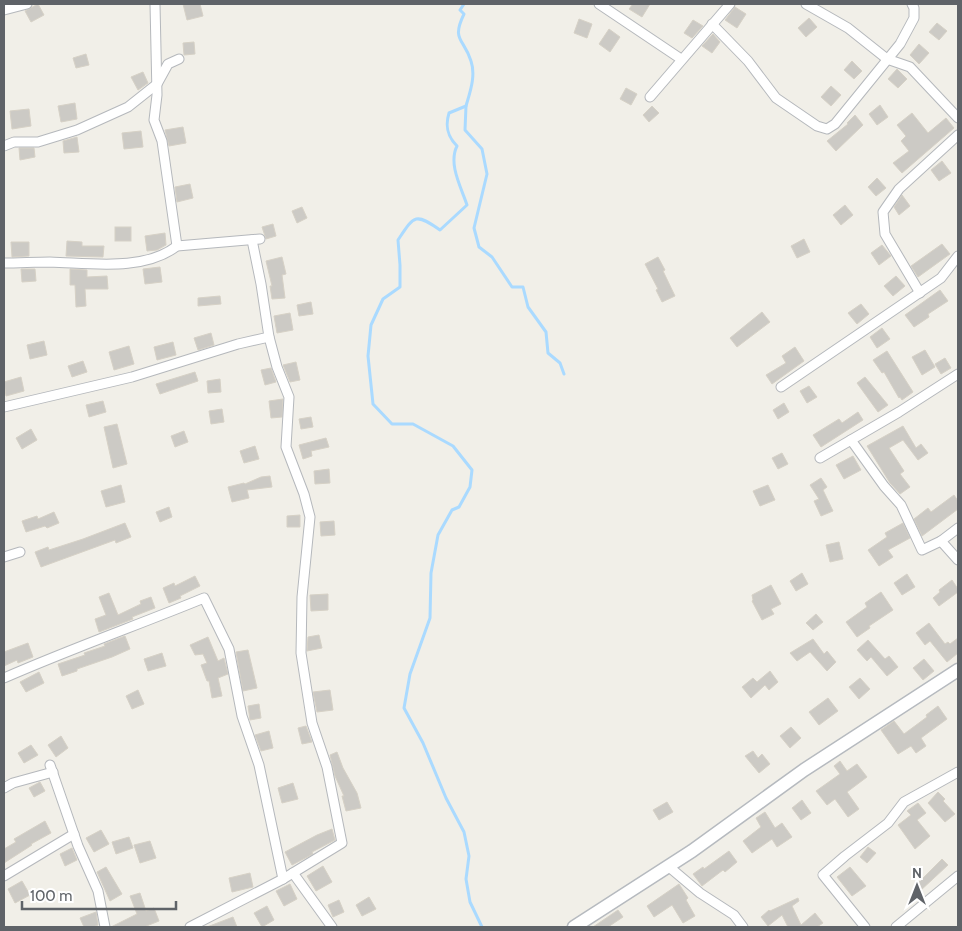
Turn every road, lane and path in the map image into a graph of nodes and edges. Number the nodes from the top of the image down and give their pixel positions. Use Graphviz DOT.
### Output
graph roads {
  1 [pos="27,4"];
  2 [pos="155,4"];
  3 [pos="599,4"];
  4 [pos="730,4"];
  5 [pos="806,4"];
  6 [pos="912,4"];
  7 [pos="4,10"];
  8 [pos="712,24"];
  9 [pos="888,58"];
  10 [pos="179,59"];
  11 [pos="681,59"];
  12 [pos="157,84"];
  13 [pos="650,97"];
  14 [pos="958,118"];
  15 [pos="958,135"];
  16 [pos="4,146"];
  17 [pos="178,246"];
  18 [pos="958,256"];
  19 [pos="4,263"];
  20 [pos="920,293"];
  21 [pos="269,337"];
  22 [pos="958,374"];
  23 [pos="781,387"];
  24 [pos="4,407"];
  25 [pos="852,440"];
  26 [pos="820,458"];
  27 [pos="958,528"];
  28 [pos="941,541"];
  29 [pos="20,552"];
  30 [pos="4,558"];
  31 [pos="958,560"];
  32 [pos="958,670"];
  33 [pos="4,678"];
  34 [pos="958,772"];
  35 [pos="4,788"];
  36 [pos="74,834"];
  37 [pos="668,866"];
  38 [pos="293,873"];
  39 [pos="4,876"];
  40 [pos="958,876"];
  41 [pos="283,879"];
  42 [pos="106,927"];
  43 [pos="190,927"];
  44 [pos="332,927"];
  45 [pos="574,927"];
  46 [pos="743,927"];
  47 [pos="865,927"];
  48 [pos="896,927"];
  1 -- 7 [label="street"];
  2 -- 12 [label="street"];
  3 -- 11 [label="street"];
  4 -- 8 [label="street"];
  5 -- 9 [label="street"];
  6 -- 9 [label="street"];
  8 -- 9 [label="street"];
  8 -- 11 [label="street"];
  9 -- 14 [label="street"];
  10 -- 12 [label="street"];
  11 -- 13 [label="street"];
  12 -- 16 [label="street"];
  12 -- 17 [label="street"];
  15 -- 20 [label="street"];
  17 -- 19 [label="street"];
  17 -- 21 [label="street"];
  18 -- 20 [label="street"];
  20 -- 23 [label="street"];
  21 -- 24 [label="street"];
  21 -- 38 [label="street"];
  22 -- 25 [label="street"];
  25 -- 26 [label="street"];
  25 -- 28 [label="street"];
  27 -- 28 [label="street"];
  28 -- 31 [label="street"];
  29 -- 30 [label="street"];
  32 -- 37 [label="street"];
  33 -- 41 [label="street"];
  34 -- 47 [label="street"];
  35 -- 36 [label="street"];
  36 -- 39 [label="street"];
  36 -- 42 [label="street"];
  37 -- 45 [label="street"];
  37 -- 46 [label="street"];
  38 -- 41 [label="street"];
  38 -- 44 [label="street"];
  40 -- 48 [label="street"];
  41 -- 43 [label="street"];
}
